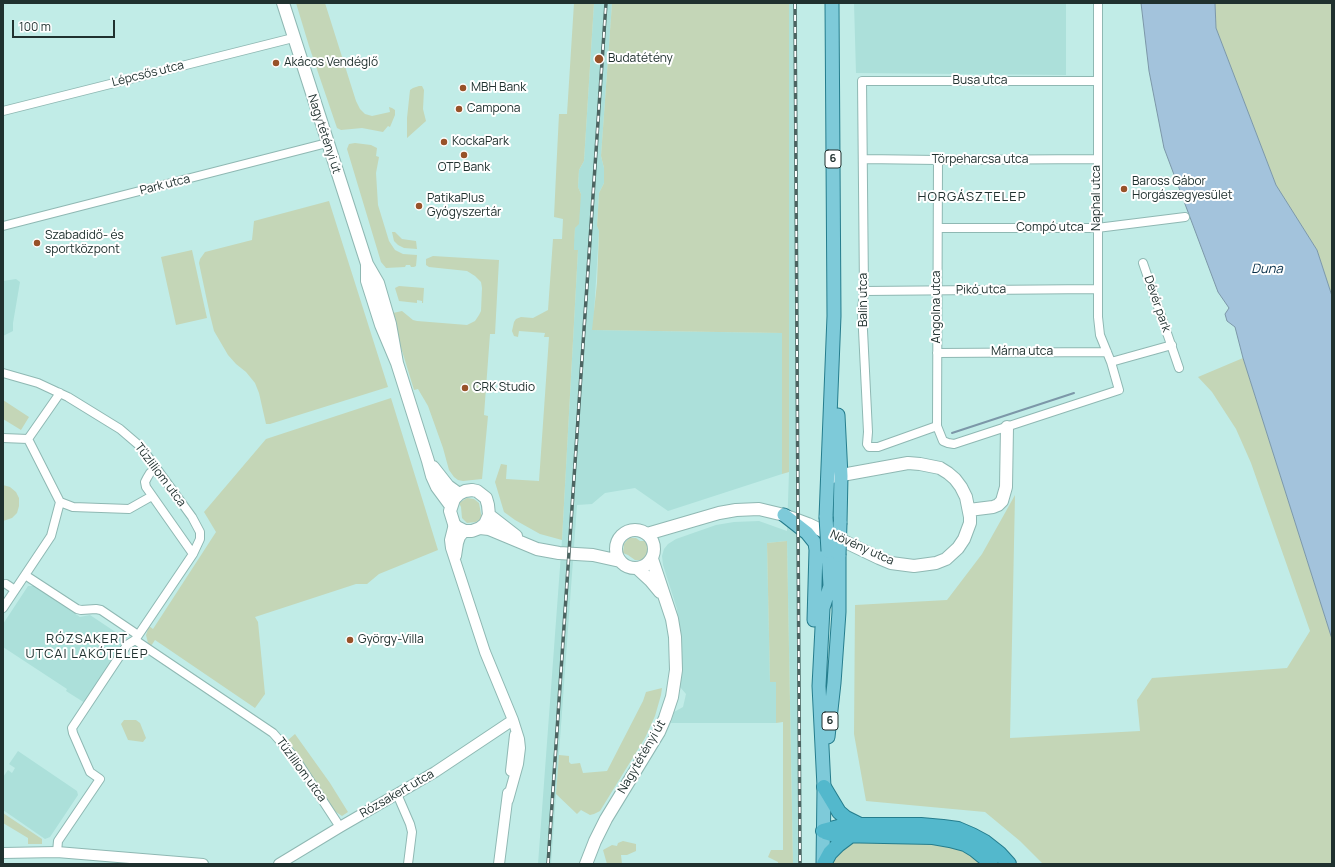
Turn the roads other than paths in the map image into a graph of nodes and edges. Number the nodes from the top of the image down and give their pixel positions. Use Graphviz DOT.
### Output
graph roads {
  1 [pos="283,3"];
  2 [pos="832,3"];
  3 [pos="1098,3"];
  4 [pos="293,38"];
  5 [pos="862,81"];
  6 [pos="1098,81"];
  7 [pos="3,111"];
  8 [pos="328,143"];
  9 [pos="863,159"];
  10 [pos="1098,159"];
  11 [pos="938,160"];
  12 [pos="1185,217"];
  13 [pos="3,226"];
  14 [pos="938,228"];
  15 [pos="1097,228"];
  16 [pos="1143,263"];
  17 [pos="1097,289"];
  18 [pos="937,290"];
  19 [pos="864,291"];
  20 [pos="834,316"];
  21 [pos="1172,345"];
  22 [pos="1107,352"];
  23 [pos="937,353"];
  24 [pos="1111,362"];
  25 [pos="1179,368"];
  26 [pos="3,373"];
  27 [pos="60,393"];
  28 [pos="937,426"];
  29 [pos="1006,427"];
  30 [pos="3,438"];
  31 [pos="28,439"];
  32 [pos="428,461"];
  33 [pos="156,468"];
  34 [pos="841,476"];
  35 [pos="828,478"];
  36 [pos="459,494"];
  37 [pos="152,496"];
  38 [pos="60,502"];
  39 [pos="451,506"];
  40 [pos="969,510"];
  41 [pos="784,514"];
  42 [pos="489,515"];
  43 [pos="454,524"];
  44 [pos="679,526"];
  45 [pos="480,528"];
  46 [pos="465,531"];
  47 [pos="647,534"];
  48 [pos="617,543"];
  49 [pos="527,544"];
  50 [pos="653,553"];
  51 [pos="834,553"];
  52 [pos="193,554"];
  53 [pos="593,555"];
  54 [pos="620,561"];
  55 [pos="456,566"];
  56 [pos="637,568"];
  57 [pos="25,575"];
  58 [pos="4,585"];
  59 [pos="15,590"];
  60 [pos="664,597"];
  61 [pos="3,608"];
  62 [pos="137,638"];
  63 [pos="819,686"];
  64 [pos="513,720"];
  65 [pos="824,783"];
  66 [pos="397,794"];
  67 [pos="860,825"];
  68 [pos="340,827"];
  69 [pos="823,831"];
  70 [pos="850,836"];
  71 [pos="57,852"];
  72 [pos="3,853"];
  73 [pos="203,864"];
  74 [pos="279,864"];
  75 [pos="408,864"];
  76 [pos="499,864"];
  77 [pos="586,864"];
  78 [pos="823,864"];
  79 [pos="991,864"];
  80 [pos="1009,864"];
  1 -- 4 [label="main road, Nagytétényi út"];
  2 -- 20 [label="main road, 6"];
  3 -- 6 [label="street, Naphal utca"];
  4 -- 7 [label="street, Lépcsős utca"];
  4 -- 8 [label="main road, Nagytétényi út"];
  5 -- 6 [label="street, Busa utca"];
  5 -- 9 [label="street, Balin utca"];
  6 -- 10 [label="street, Naphal utca"];
  8 -- 13 [label="street, Park utca"];
  8 -- 32 [label="main road, Nagytétényi út"];
  9 -- 11 [label="street, Törpeharcsa utca"];
  9 -- 19 [label="street, Balin utca"];
  10 -- 11 [label="street, Törpeharcsa utca"];
  10 -- 15 [label="street, Naphal utca"];
  11 -- 14 [label="street, Angolna utca"];
  12 -- 15 [label="street, Compó utca"];
  14 -- 15 [label="street, Compó utca"];
  14 -- 18 [label="street, Angolna utca"];
  15 -- 17 [label="street, Naphal utca"];
  16 -- 21 [label="street, Dévér park"];
  17 -- 18 [label="street, Pikó utca"];
  17 -- 22 [label="street, Naphal utca"];
  18 -- 19 [label="street, Pikó utca"];
  18 -- 23 [label="street, Angolna utca"];
  19 -- 28 [label="street, Balin utca"];
  20 -- 34 [label="main road, 6"];
  20 -- 35 [label="main road, 6"];
  21 -- 24 [label="street, Dévér park"];
  21 -- 25 [label="street, Dévér park"];
  22 -- 23 [label="street, Márna utca"];
  22 -- 24 [label="street, Naphal utca"];
  23 -- 28 [label="street, Angolna utca"];
  24 -- 29 [label="street, Naphal utca"];
  26 -- 27 [label="street, Tűzliliom utca"];
  27 -- 31 [label="street"];
  27 -- 33 [label="street, Tűzliliom utca"];
  28 -- 29 [label="street, Angolna utca"];
  29 -- 40 [label="main road"];
  30 -- 31 [label="street"];
  31 -- 38 [label="street"];
  32 -- 36 [label="main road, Nagytétényi út"];
  32 -- 39 [label="main road, Nagytétényi út"];
  33 -- 37 [label="street"];
  33 -- 52 [label="street, Tűzliliom utca"];
  34 -- 35 [label="main road, Növény utca"];
  34 -- 40 [label="main road, Növény utca"];
  34 -- 51 [label="main road, 6, bridge"];
  35 -- 51 [label="main road, 6, bridge"];
  36 -- 39 [label="main road"];
  36 -- 42 [label="main road"];
  37 -- 38 [label="street"];
  37 -- 52 [label="street"];
  38 -- 57 [label="street"];
  39 -- 43 [label="main road, Nagytétényi út"];
  40 -- 41 [label="main road, Növény utca"];
  41 -- 44 [label="main road, Növény utca"];
  41 -- 63 [label="main road"];
  42 -- 45 [label="main road"];
  42 -- 49 [label="main road, Növény utca"];
  43 -- 46 [label="main road"];
  43 -- 55 [label="street, Nagytétényi út"];
  44 -- 47 [label="main road, Növény utca"];
  44 -- 50 [label="main road, Növény utca"];
  45 -- 46 [label="main road"];
  45 -- 49 [label="main road, Növény utca"];
  46 -- 55 [label="street, Nagytétényi út"];
  47 -- 48 [label="main road, Növény utca"];
  47 -- 50 [label="main road"];
  48 -- 53 [label="main road, Növény utca"];
  48 -- 54 [label="main road"];
  49 -- 53 [label="main road, Növény utca"];
  50 -- 56 [label="main road, Növény utca"];
  50 -- 60 [label="main road, Nagytétényi út"];
  51 -- 63 [label="main road, 6"];
  51 -- 65 [label="main road, 6"];
  52 -- 62 [label="street, Tűzliliom utca"];
  53 -- 54 [label="main road, Növény utca"];
  54 -- 56 [label="main road, Növény utca"];
  55 -- 64 [label="street, Nagytétényi út"];
  56 -- 60 [label="main road, Nagytétényi út"];
  57 -- 59 [label="street"];
  57 -- 62 [label="street, Tűzliliom utca"];
  58 -- 59 [label="street"];
  59 -- 61 [label="street"];
  60 -- 77 [label="main road, Nagytétényi út"];
  62 -- 68 [label="street, Tűzliliom utca"];
  62 -- 71 [label="street, Tűzliliom utca"];
  63 -- 65 [label="main road, 6"];
  64 -- 66 [label="street, Rózsakert utca"];
  64 -- 76 [label="street, Nagytétényi út"];
  65 -- 67 [label="highway"];
  65 -- 69 [label="main road, 6"];
  66 -- 68 [label="street, Rózsakert utca"];
  66 -- 75 [label="street"];
  67 -- 69 [label="highway"];
  67 -- 80 [label="highway"];
  68 -- 74 [label="street, Rózsakert utca"];
  69 -- 70 [label="highway"];
  69 -- 78 [label="main road, 6"];
  70 -- 78 [label="highway"];
  70 -- 79 [label="highway"];
  71 -- 72 [label="street"];
  71 -- 73 [label="street"];
}
